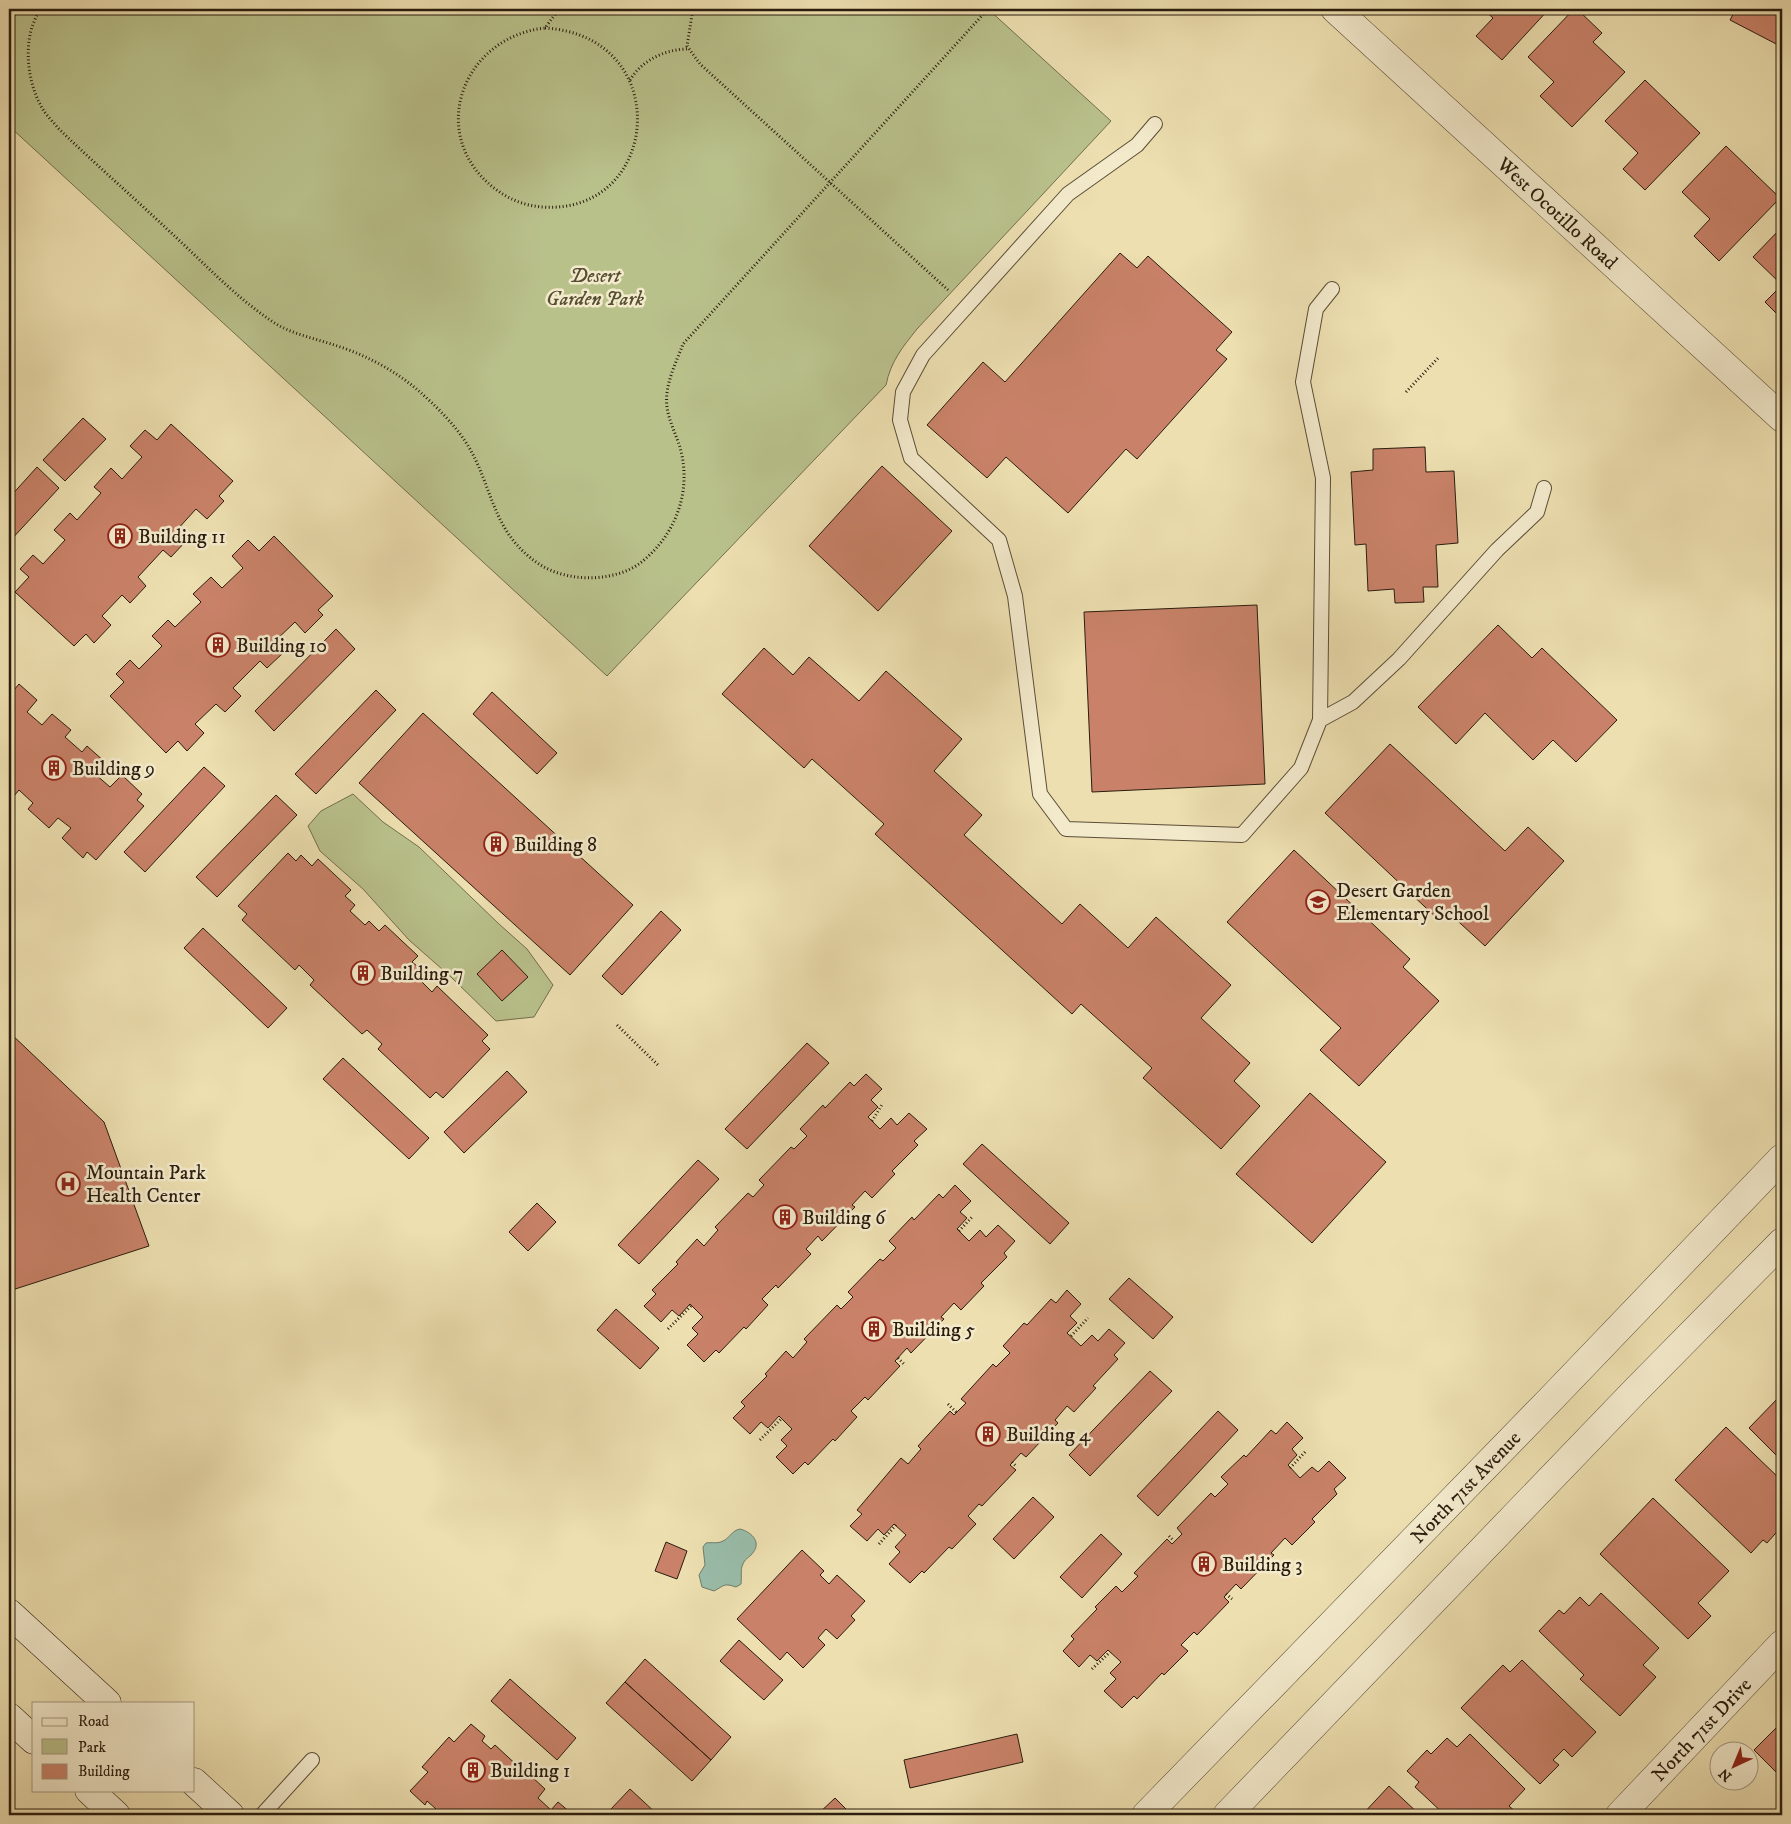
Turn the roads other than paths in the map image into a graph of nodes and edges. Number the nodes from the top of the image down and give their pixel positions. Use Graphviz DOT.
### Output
graph roads {
  1 [pos="1335,9"];
  2 [pos="1155,124"];
  3 [pos="1332,289"];
  4 [pos="1782,418"];
  5 [pos="1544,488"];
  6 [pos="1320,720"];
  7 [pos="1782,1158"];
  8 [pos="1782,1242"];
  9 [pos="9,1613"];
  10 [pos="1782,1644"];
  11 [pos="106,1702"];
  12 [pos="9,1717"];
  13 [pos="32,1738"];
  14 [pos="312,1760"];
  15 [pos="195,1783"];
  16 [pos="91,1792"];
  17 [pos="1156,1812"];
  18 [pos="116,1815"];
  19 [pos="230,1815"];
  20 [pos="262,1815"];
  21 [pos="1227,1815"];
  22 [pos="1620,1815"];
  1 -- 4 [label="street, West Ocotillo Road"];
  2 -- 6 [label="lane"];
  3 -- 6 [label="lane"];
  5 -- 6 [label="lane"];
  7 -- 17 [label="street, North 71st Avenue"];
  8 -- 21 [label="street"];
  9 -- 11 [label="street"];
  10 -- 22 [label="street, North 71st Drive"];
  12 -- 13 [label="street"];
  14 -- 20 [label="lane"];
  15 -- 19 [label="street"];
  16 -- 18 [label="street"];
}
